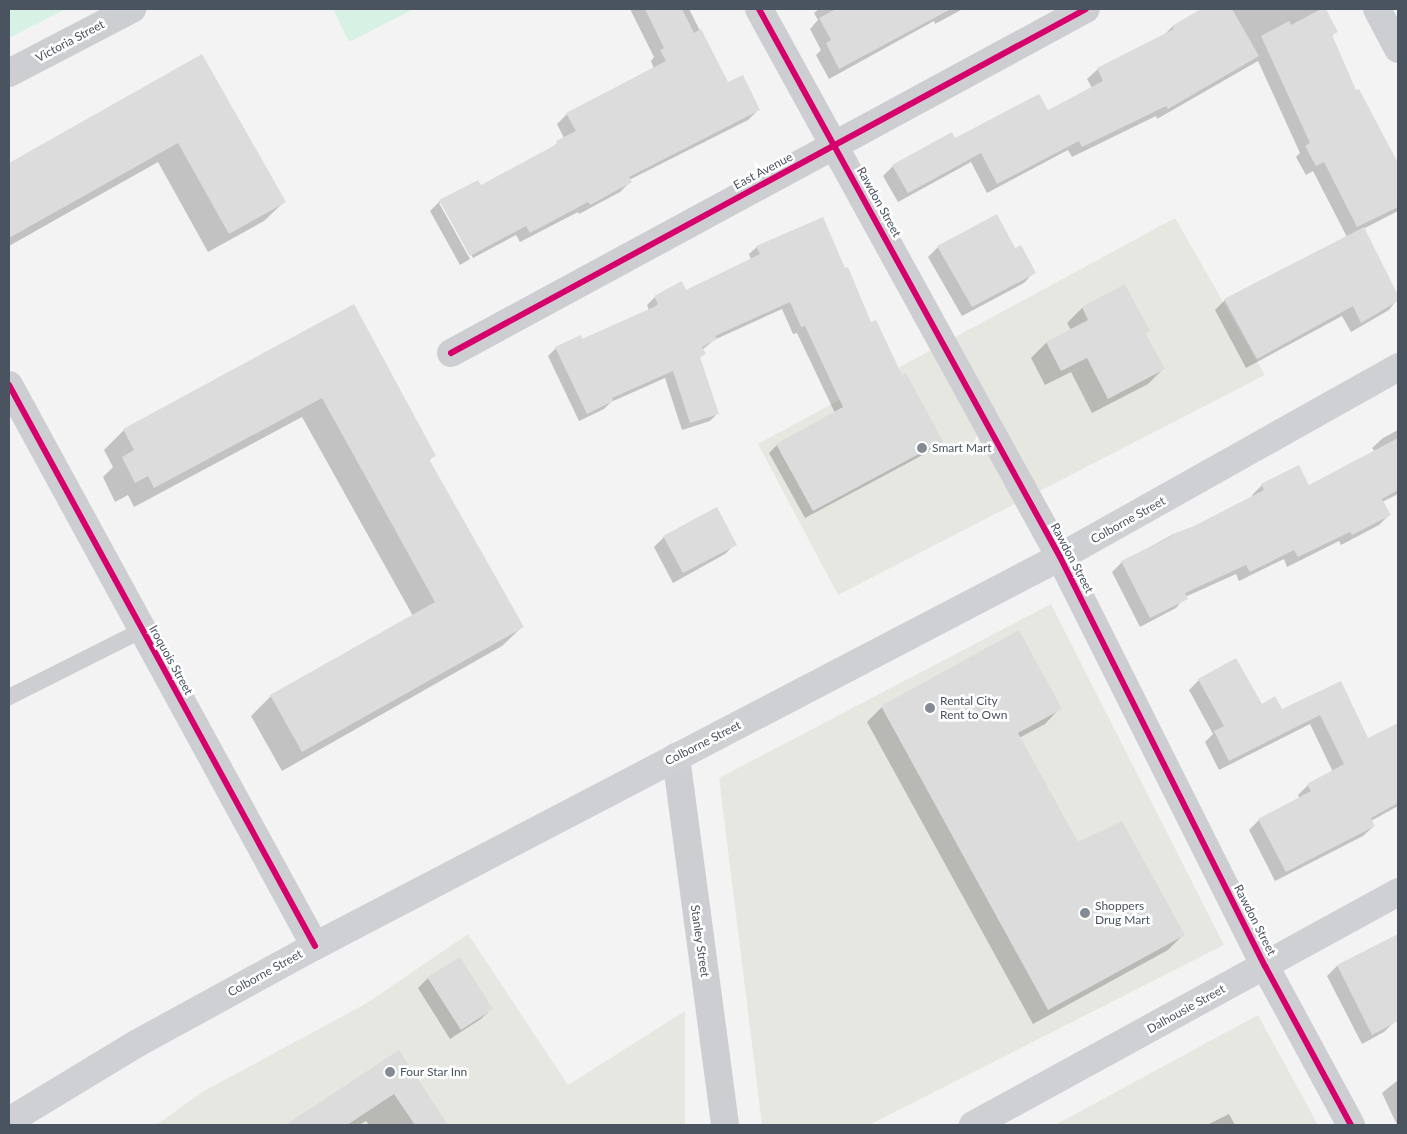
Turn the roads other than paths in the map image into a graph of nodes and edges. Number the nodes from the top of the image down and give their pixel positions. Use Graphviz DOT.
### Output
graph roads {
  1 [pos="132,9"];
  2 [pos="759,9"];
  3 [pos="1086,9"];
  4 [pos="1377,9"];
  5 [pos="1398,49"];
  6 [pos="9,73"];
  7 [pos="835,145"];
  8 [pos="451,352"];
  9 [pos="1398,367"];
  10 [pos="9,385"];
  11 [pos="1060,558"];
  12 [pos="142,630"];
  13 [pos="9,697"];
  14 [pos="676,757"];
  15 [pos="1398,892"];
  16 [pos="315,946"];
  17 [pos="1265,966"];
  18 [pos="9,1121"];
  19 [pos="725,1125"];
  20 [pos="973,1125"];
  21 [pos="1351,1125"];
  1 -- 6 [label="street, Victoria Street"];
  2 -- 7 [label="street, Rawdon Street"];
  3 -- 7 [label="street, East Avenue"];
  4 -- 5 [label="street"];
  7 -- 8 [label="street, East Avenue"];
  7 -- 11 [label="street, Rawdon Street"];
  9 -- 11 [label="main road, Colborne Street"];
  10 -- 12 [label="street, Iroquois Street"];
  11 -- 14 [label="main road, Colborne Street"];
  11 -- 17 [label="street, Rawdon Street"];
  12 -- 13 [label="lane"];
  12 -- 16 [label="street, Iroquois Street"];
  14 -- 16 [label="main road, Colborne Street"];
  14 -- 19 [label="street, Stanley Street"];
  15 -- 17 [label="main road, Dalhousie Street"];
  16 -- 18 [label="main road, Colborne Street"];
  17 -- 20 [label="main road, Dalhousie Street"];
  17 -- 21 [label="street, Rawdon Street"];
}
